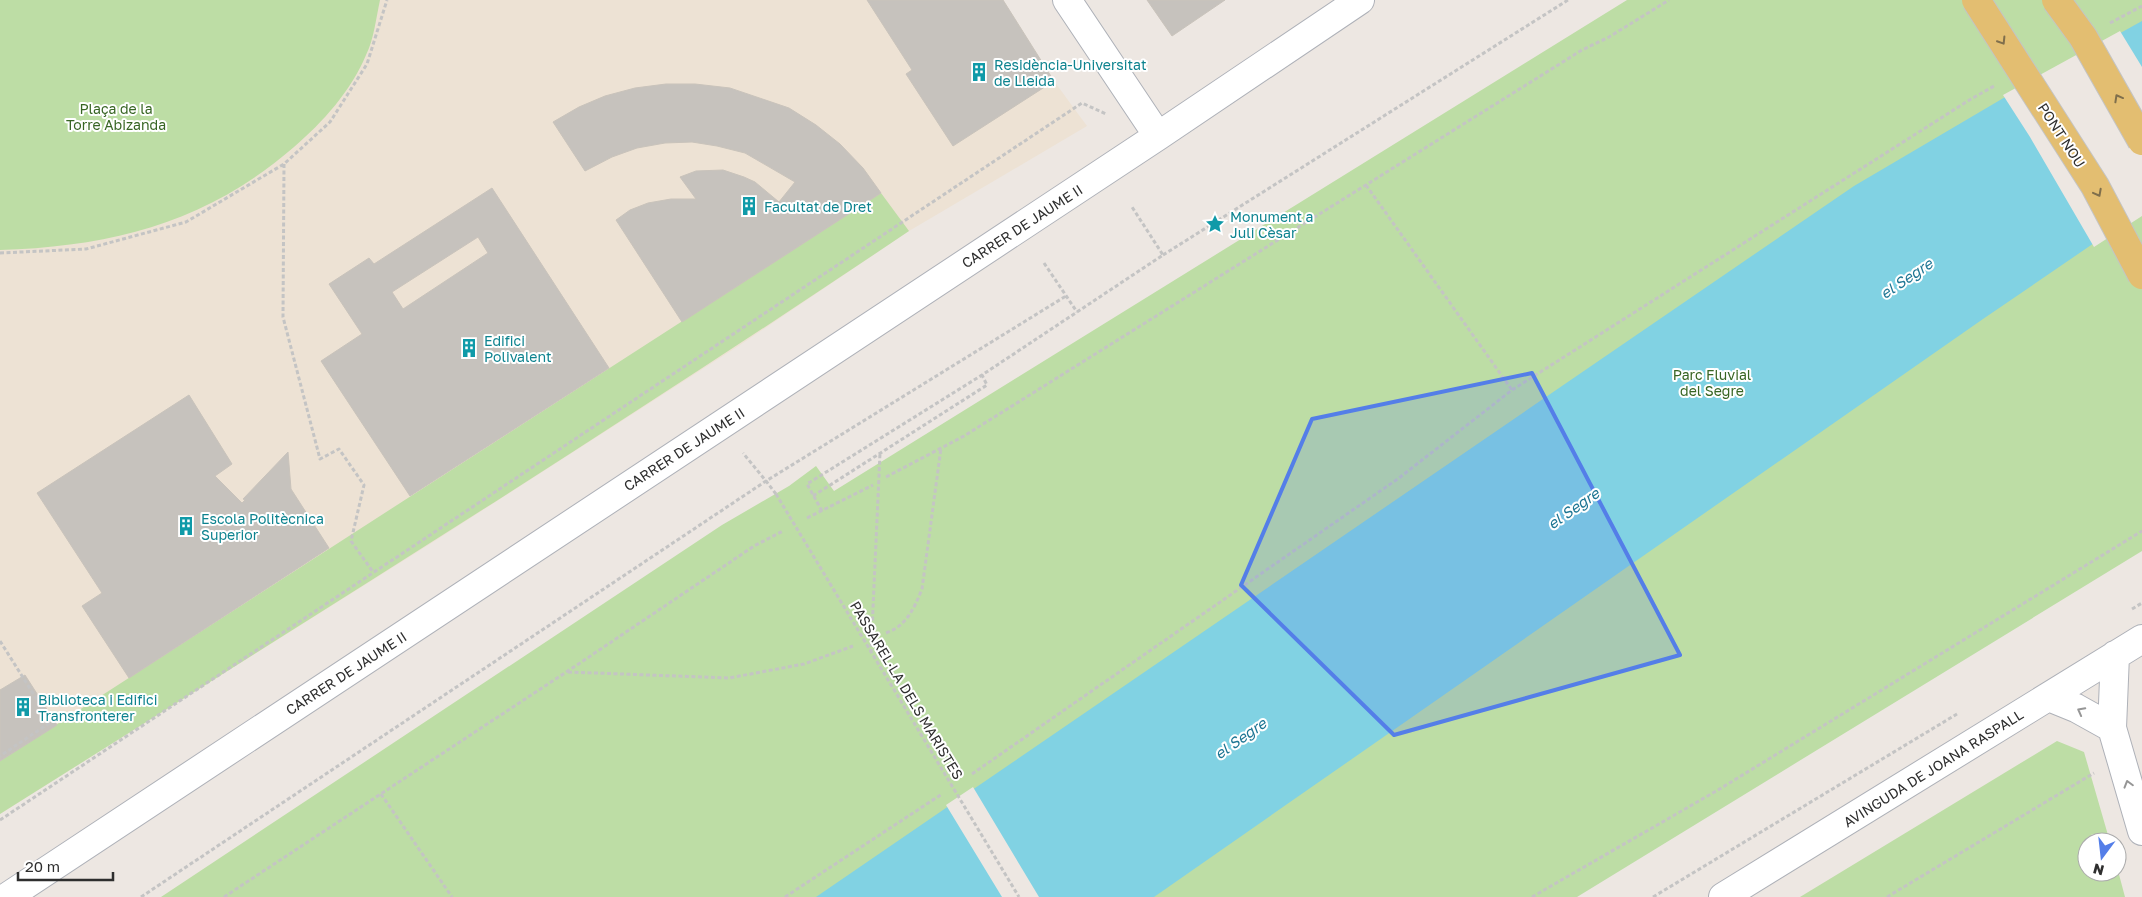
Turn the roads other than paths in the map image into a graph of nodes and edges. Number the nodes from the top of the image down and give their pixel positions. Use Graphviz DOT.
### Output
graph roads {
  1 [pos="1067,0"];
  2 [pos="1360,0"];
  3 [pos="1976,0"];
  4 [pos="2056,0"];
  5 [pos="1158,136"];
  6 [pos="2142,141"];
  7 [pos="2142,275"];
  8 [pos="2142,639"];
  9 [pos="2115,655"];
  10 [pos="2050,697"];
  11 [pos="2112,728"];
  12 [pos="2142,831"];
  13 [pos="7,897"];
  14 [pos="1723,897"];
  1 -- 5 [label="street"];
  2 -- 5 [label="street, CARRER DE JAUME II"];
  3 -- 7 [label="main road, PONT NOU, one-way, bridge"];
  6 -- 4 [label="main road, one-way, bridge"];
  5 -- 13 [label="street, CARRER DE JAUME II"];
  8 -- 9 [label="street, AVINGUDA DE JOANA RASPALL"];
  9 -- 10 [label="street, AVINGUDA DE JOANA RASPALL"];
  9 -- 11 [label="street"];
  11 -- 10 [label="street, one-way"];
  10 -- 14 [label="street, AVINGUDA DE JOANA RASPALL"];
  12 -- 11 [label="street, one-way"];
}
